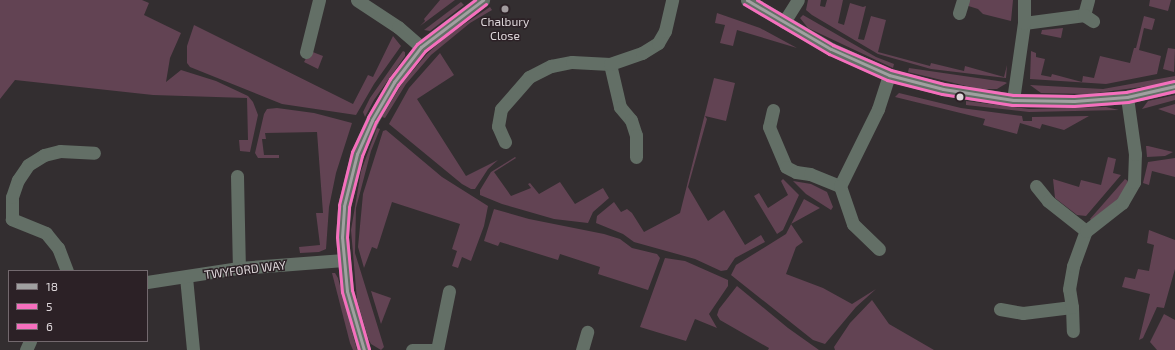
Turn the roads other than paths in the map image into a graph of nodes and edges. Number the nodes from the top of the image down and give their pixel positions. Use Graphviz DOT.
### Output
graph roads {
  1 [pos="319,0"];
  2 [pos="483,0"];
  3 [pos="672,0"];
  4 [pos="747,0"];
  5 [pos="798,0"];
  6 [pos="963,0"];
  7 [pos="1024,0"];
  8 [pos="1088,0"];
  9 [pos="364,2"];
  10 [pos="960,13"];
  11 [pos="784,22"];
  12 [pos="1024,23"];
  13 [pos="421,47"];
  14 [pos="306,52"];
  15 [pos="610,64"];
  16 [pos="889,75"];
  17 [pos="1175,86"];
  18 [pos="1127,97"];
  19 [pos="1014,100"];
  20 [pos="773,110"];
  21 [pos="505,142"];
  22 [pos="94,153"];
  23 [pos="636,157"];
  24 [pos="237,176"];
  25 [pos="840,186"];
  26 [pos="1036,186"];
  27 [pos="6,219"];
  28 [pos="1086,231"];
  29 [pos="879,249"];
  30 [pos="344,260"];
  31 [pos="239,268"];
  32 [pos="67,270"];
  33 [pos="186,278"];
  34 [pos="148,282"];
  35 [pos="448,291"];
  36 [pos="1072,307"];
  37 [pos="1000,309"];
  38 [pos="1074,331"];
  39 [pos="587,332"];
  40 [pos="192,350"];
  41 [pos="364,350"];
  42 [pos="412,350"];
  43 [pos="437,350"];
  44 [pos="582,350"];
  1 -- 14 [label="street"];
  2 -- 13 [label="street"];
  3 -- 15 [label="street"];
  4 -- 11 [label="street"];
  5 -- 11 [label="street"];
  6 -- 10 [label="street"];
  7 -- 12 [label="street"];
  8 -- 12 [label="street"];
  9 -- 13 [label="street"];
  11 -- 16 [label="street"];
  12 -- 19 [label="street"];
  13 -- 30 [label="street"];
  15 -- 21 [label="street"];
  15 -- 23 [label="street"];
  16 -- 19 [label="street"];
  16 -- 25 [label="street"];
  17 -- 18 [label="street"];
  18 -- 19 [label="street"];
  18 -- 28 [label="street"];
  20 -- 25 [label="street"];
  22 -- 27 [label="street"];
  24 -- 31 [label="street"];
  25 -- 29 [label="street"];
  26 -- 28 [label="street"];
  27 -- 32 [label="street"];
  28 -- 36 [label="street"];
  30 -- 31 [label="street, TWYFORD WAY"];
  30 -- 41 [label="street"];
  31 -- 33 [label="street, TWYFORD WAY"];
  33 -- 34 [label="street, TWYFORD WAY"];
  33 -- 40 [label="street"];
  35 -- 43 [label="street"];
  36 -- 37 [label="street"];
  36 -- 38 [label="street"];
  39 -- 44 [label="street"];
  42 -- 43 [label="street"];
}
